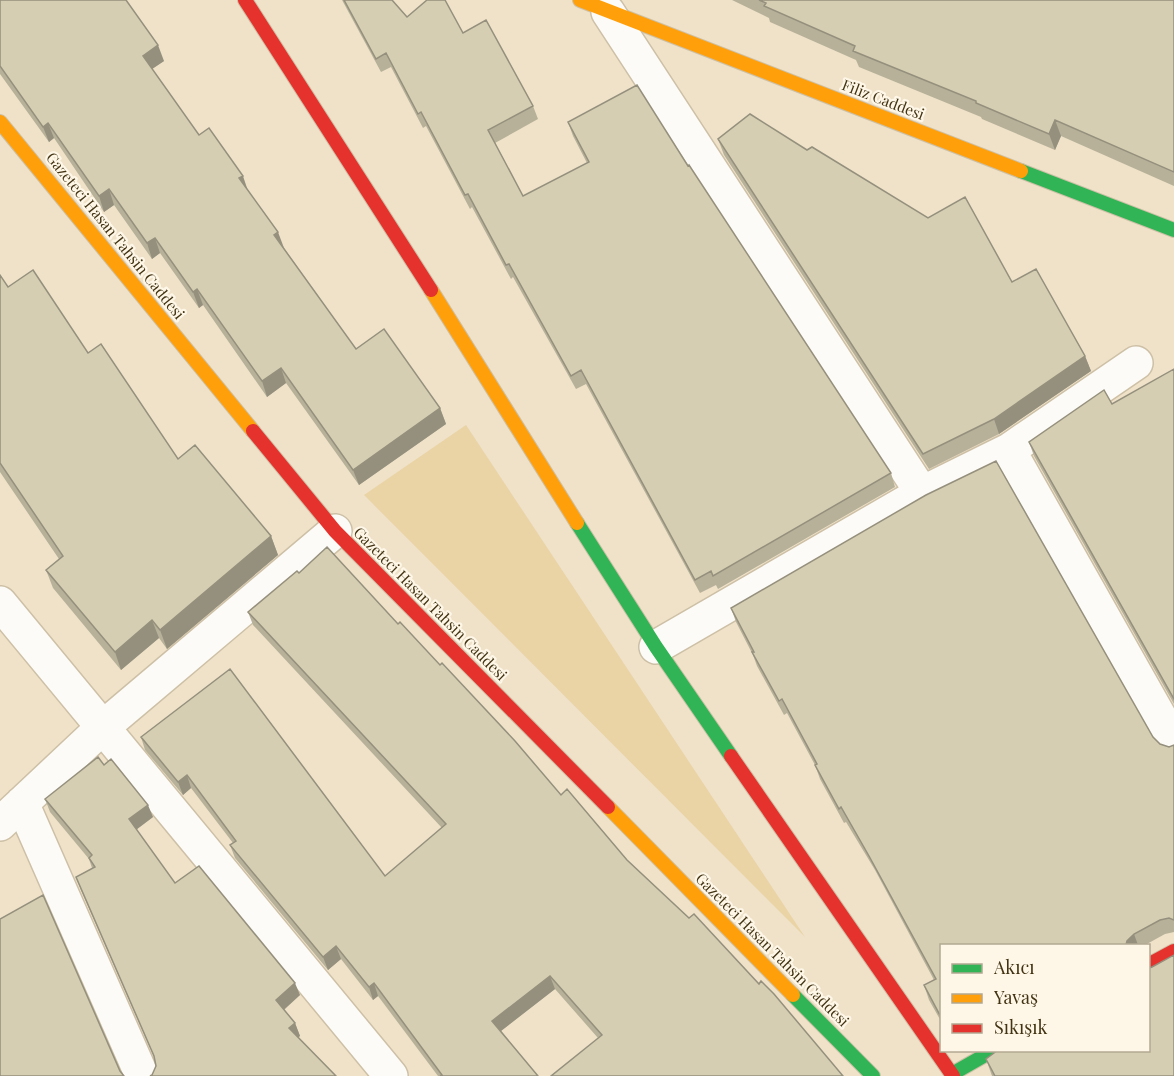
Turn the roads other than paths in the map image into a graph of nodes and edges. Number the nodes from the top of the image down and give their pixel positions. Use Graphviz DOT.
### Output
graph roads {
  1 [pos="245,0"];
  2 [pos="594,6"];
  3 [pos="0,122"];
  4 [pos="1174,230"];
  5 [pos="1136,363"];
  6 [pos="1009,450"];
  7 [pos="922,494"];
  8 [pos="335,531"];
  9 [pos="0,603"];
  10 [pos="656,647"];
  11 [pos="102,728"];
  12 [pos="1174,742"];
  13 [pos="11,814"];
  14 [pos="1174,951"];
  15 [pos="1150,964"];
  16 [pos="991,1052"];
  17 [pos="952,1075"];
  18 [pos="142,1076"];
  19 [pos="391,1076"];
  20 [pos="873,1076"];
  1 -- 10 [label="main road"];
  2 -- 4 [label="main road, Filiz Caddesi"];
  2 -- 7 [label="street"];
  3 -- 8 [label="main road, Gazeteci Hasan Tahsin Caddesi"];
  5 -- 6 [label="street"];
  6 -- 7 [label="street"];
  6 -- 12 [label="street"];
  7 -- 10 [label="street"];
  8 -- 11 [label="street"];
  8 -- 20 [label="main road, Gazeteci Hasan Tahsin Caddesi"];
  9 -- 11 [label="street"];
  10 -- 17 [label="main road"];
  11 -- 13 [label="street"];
  11 -- 19 [label="street"];
  13 -- 18 [label="street"];
  14 -- 15 [label="main road"];
  16 -- 17 [label="main road"];
}
